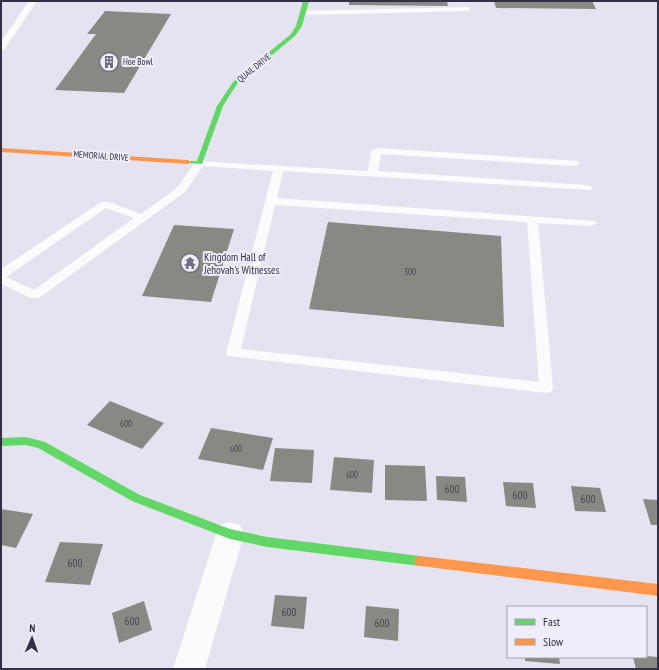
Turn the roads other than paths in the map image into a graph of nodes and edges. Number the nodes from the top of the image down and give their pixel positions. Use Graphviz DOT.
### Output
graph roads {
  1 [pos="33,1"];
  2 [pos="306,1"];
  3 [pos="466,9"];
  4 [pos="303,13"];
  5 [pos="1,48"];
  6 [pos="1,150"];
  7 [pos="200,163"];
  8 [pos="574,163"];
  9 [pos="279,168"];
  10 [pos="373,174"];
  11 [pos="587,188"];
  12 [pos="270,201"];
  13 [pos="143,218"];
  14 [pos="532,219"];
  15 [pos="591,223"];
  16 [pos="1,275"];
  17 [pos="1,279"];
  18 [pos="1,442"];
  19 [pos="230,534"];
  20 [pos="658,590"];
  21 [pos="189,669"];
  1 -- 5 [label="lane"];
  2 -- 4 [label="street, QUAIL DRIVE"];
  3 -- 4 [label="lane"];
  4 -- 7 [label="street, QUAIL DRIVE"];
  6 -- 7 [label="street, MEMORIAL DRIVE"];
  7 -- 9 [label="lane"];
  7 -- 13 [label="lane"];
  8 -- 10 [label="lane"];
  9 -- 10 [label="lane"];
  9 -- 12 [label="lane"];
  10 -- 11 [label="lane"];
  12 -- 14 [label="lane"];
  12 -- 14 [label="lane"];
  13 -- 16 [label="lane"];
  13 -- 17 [label="lane"];
  14 -- 15 [label="lane"];
  18 -- 19 [label="street"];
  19 -- 20 [label="street"];
  19 -- 21 [label="street"];
}
